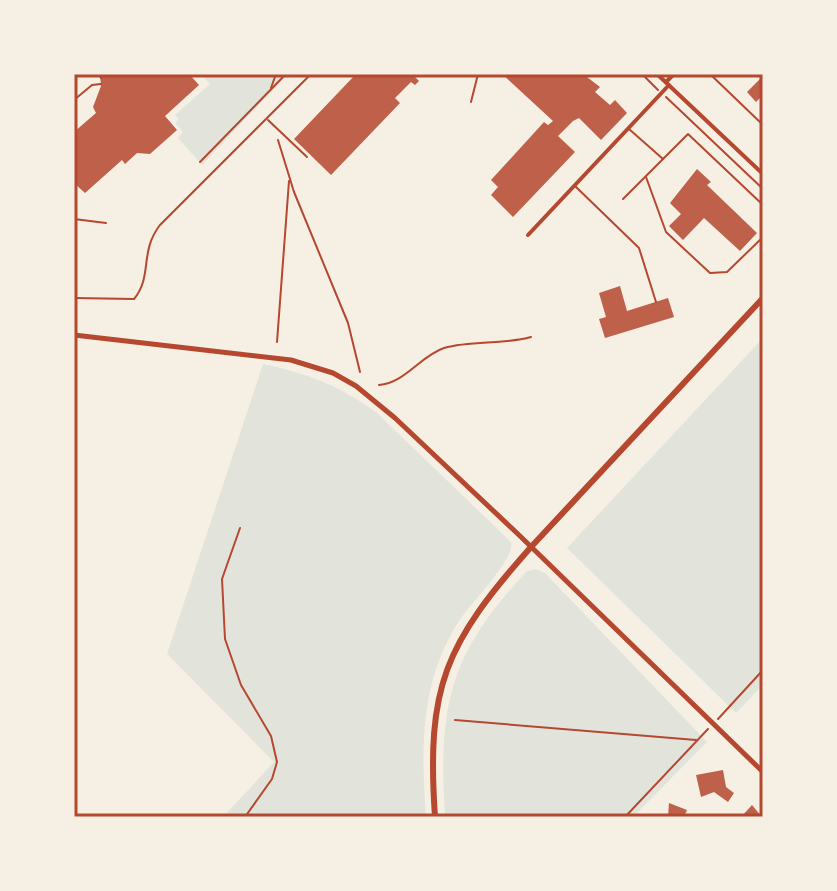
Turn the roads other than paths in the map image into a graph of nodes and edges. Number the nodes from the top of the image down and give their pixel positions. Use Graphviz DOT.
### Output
graph roads {
  1 [pos="311,74"];
  2 [pos="478,74"];
  3 [pos="657,74"];
  4 [pos="674,74"];
  5 [pos="710,74"];
  6 [pos="668,84"];
  7 [pos="471,102"];
  8 [pos="267,119"];
  9 [pos="763,125"];
  10 [pos="629,128"];
  11 [pos="307,157"];
  12 [pos="663,159"];
  13 [pos="763,174"];
  14 [pos="646,177"];
  15 [pos="574,185"];
  16 [pos="623,199"];
  17 [pos="763,205"];
  18 [pos="528,235"];
  19 [pos="763,237"];
  20 [pos="74,298"];
  21 [pos="763,298"];
  22 [pos="656,302"];
  23 [pos="74,335"];
  24 [pos="240,528"];
  25 [pos="531,547"];
  26 [pos="763,772"];
  27 [pos="245,817"];
  28 [pos="435,817"];
  1 -- 8 [label="lane"];
  2 -- 7 [label="lane"];
  3 -- 6 [label="street"];
  4 -- 6 [label="street"];
  5 -- 9 [label="lane"];
  6 -- 10 [label="street"];
  6 -- 13 [label="street"];
  8 -- 11 [label="lane"];
  8 -- 20 [label="lane"];
  10 -- 12 [label="lane"];
  10 -- 15 [label="street"];
  12 -- 14 [label="lane"];
  12 -- 17 [label="lane"];
  14 -- 16 [label="lane"];
  14 -- 19 [label="lane"];
  15 -- 18 [label="street"];
  15 -- 22 [label="lane"];
  21 -- 25 [label="main road"];
  23 -- 25 [label="street"];
  24 -- 27 [label="lane"];
  25 -- 26 [label="street"];
  25 -- 28 [label="main road"];
}
